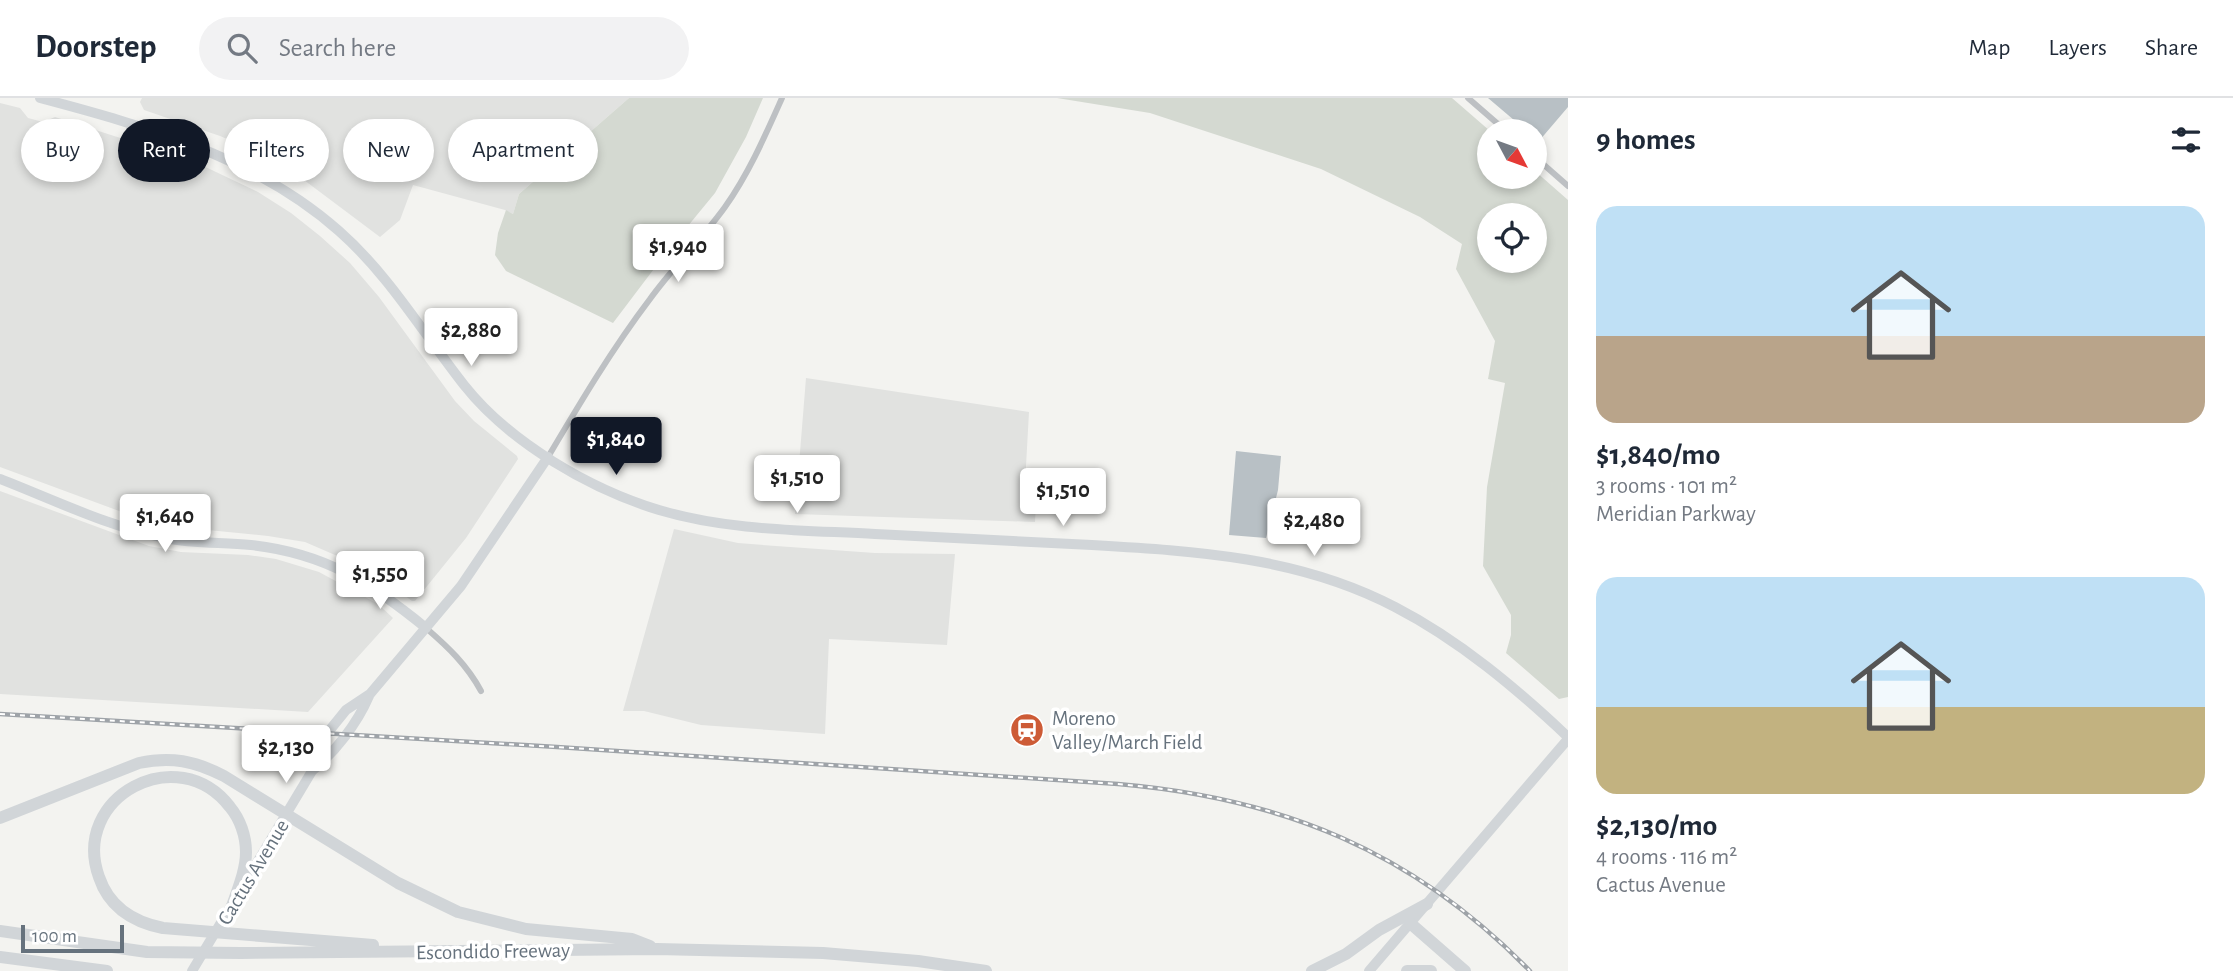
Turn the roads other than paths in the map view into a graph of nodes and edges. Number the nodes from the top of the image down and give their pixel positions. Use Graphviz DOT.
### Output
graph roads {
  1 [pos="40,98"];
  2 [pos="782,98"];
  3 [pos="1468,98"];
  4 [pos="1492,119"];
  5 [pos="1547,168"];
  6 [pos="1568,186"];
  7 [pos="548,457"];
  8 [pos="0,479"];
  9 [pos="426,628"];
  10 [pos="481,691"];
  11 [pos="370,694"];
  12 [pos="1568,738"];
  13 [pos="312,771"];
  14 [pos="287,814"];
  15 [pos="0,818"];
  16 [pos="1426,904"];
  17 [pos="229,912"];
  18 [pos="1406,928"];
  19 [pos="0,931"];
  20 [pos="657,949"];
  21 [pos="467,951"];
  22 [pos="0,957"];
  23 [pos="107,971"];
  24 [pos="192,971"];
  25 [pos="986,971"];
  26 [pos="1312,971"];
  27 [pos="1369,971"];
  28 [pos="1407,971"];
  29 [pos="1432,971"];
  30 [pos="1465,971"];
  1 -- 7 [label="main road"];
  2 -- 7 [label="street, Cactus Avenue"];
  3 -- 4 [label="street"];
  5 -- 6 [label="street"];
  7 -- 9 [label="main road, Cactus Avenue"];
  7 -- 12 [label="main road"];
  8 -- 9 [label="main road"];
  9 -- 10 [label="street"];
  9 -- 11 [label="main road, Cactus Avenue"];
  11 -- 13 [label="main road, Cactus Avenue"];
  11 -- 13 [label="main road, Cactus Avenue"];
  12 -- 16 [label="main road"];
  13 -- 14 [label="main road, Cactus Avenue"];
  14 -- 15 [label="highway"];
  14 -- 17 [label="main road, Cactus Avenue"];
  14 -- 20 [label="highway"];
  16 -- 18 [label="main road"];
  16 -- 26 [label="highway"];
  17 -- 21 [label="highway"];
  17 -- 24 [label="main road, Cactus Avenue"];
  18 -- 27 [label="main road"];
  18 -- 30 [label="highway"];
  19 -- 21 [label="highway, Escondido Freeway"];
  20 -- 21 [label="highway, Escondido Freeway"];
  20 -- 25 [label="highway, Escondido Freeway"];
  22 -- 23 [label="highway"];
  28 -- 29 [label="highway"];
}
